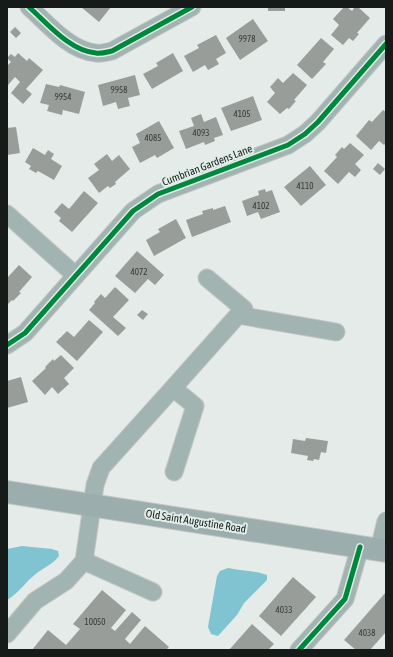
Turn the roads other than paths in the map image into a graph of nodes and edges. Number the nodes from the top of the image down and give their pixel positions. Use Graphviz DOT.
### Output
graph roads {
  1 [pos="29,7"];
  2 [pos="192,7"];
  3 [pos="386,44"];
  4 [pos="7,214"];
  5 [pos="75,275"];
  6 [pos="207,278"];
  7 [pos="238,315"];
  8 [pos="336,332"];
  9 [pos="7,345"];
  10 [pos="173,388"];
  11 [pos="174,472"];
  12 [pos="7,492"];
  13 [pos="93,505"];
  14 [pos="386,521"];
  15 [pos="375,549"];
  16 [pos="84,561"];
  17 [pos="153,592"];
  18 [pos="7,634"];
  19 [pos="299,650"];
  1 -- 2 [label="street"];
  3 -- 5 [label="street, Cumbrian Gardens Lane"];
  4 -- 5 [label="street"];
  5 -- 9 [label="street, Cumbrian Gardens Lane"];
  6 -- 7 [label="street"];
  7 -- 8 [label="street"];
  7 -- 10 [label="street"];
  10 -- 11 [label="street"];
  10 -- 13 [label="street"];
  12 -- 13 [label="main road, Old Saint Augustine Road"];
  13 -- 15 [label="main road, Old Saint Augustine Road"];
  13 -- 16 [label="street"];
  14 -- 15 [label="street"];
  15 -- 19 [label="street"];
  16 -- 17 [label="street"];
  16 -- 18 [label="street"];
}
